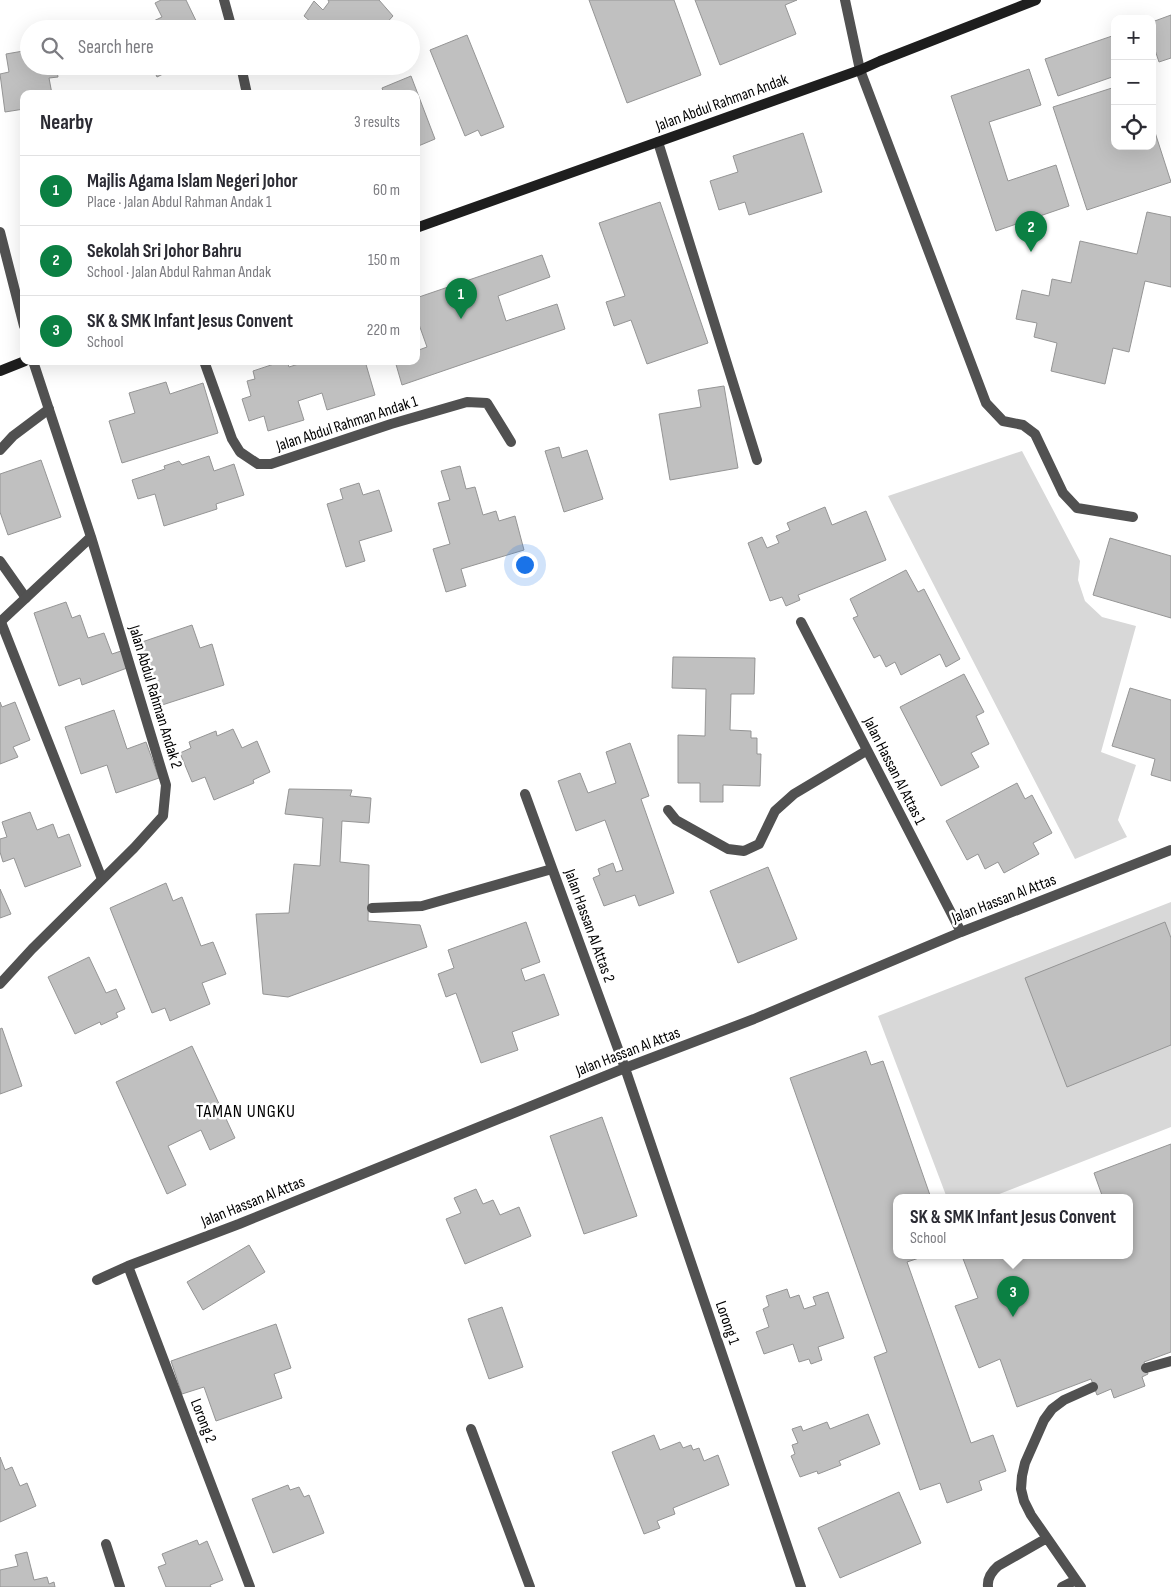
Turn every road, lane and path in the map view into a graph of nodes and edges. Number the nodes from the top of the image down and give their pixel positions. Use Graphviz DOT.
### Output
graph roads {
  1 [pos="224,0"];
  2 [pos="845,0"];
  3 [pos="1036,0"];
  4 [pos="230,20"];
  5 [pos="860,70"];
  6 [pos="243,75"];
  7 [pos="246,90"];
  8 [pos="658,142"];
  9 [pos="420,227"];
  10 [pos="0,232"];
  11 [pos="20,310"];
  12 [pos="20,363"];
  13 [pos="34,365"];
  14 [pos="205,365"];
  15 [pos="0,370"];
  16 [pos="49,409"];
  17 [pos="511,442"];
  18 [pos="0,450"];
  19 [pos="757,460"];
  20 [pos="1133,517"];
  21 [pos="90,537"];
  22 [pos="0,561"];
  23 [pos="26,598"];
  24 [pos="0,622"];
  25 [pos="801,622"];
  26 [pos="866,751"];
  27 [pos="525,794"];
  28 [pos="668,810"];
  29 [pos="1171,850"];
  30 [pos="552,869"];
  31 [pos="102,879"];
  32 [pos="372,908"];
  33 [pos="961,932"];
  34 [pos="0,984"];
  35 [pos="625,1068"];
  36 [pos="128,1266"];
  37 [pos="97,1280"];
  38 [pos="1171,1361"];
  39 [pos="1146,1368"];
  40 [pos="1093,1387"];
  41 [pos="471,1429"];
  42 [pos="1047,1538"];
  43 [pos="106,1544"];
  44 [pos="1079,1583"];
  45 [pos="120,1587"];
  46 [pos="250,1587"];
  47 [pos="530,1587"];
  48 [pos="801,1587"];
  49 [pos="988,1587"];
  50 [pos="1062,1587"];
  1 -- 4 [label="street"];
  2 -- 5 [label="street"];
  3 -- 5 [label="street, Jalan Abdul Rahman Andak"];
  5 -- 8 [label="street, Jalan Abdul Rahman Andak"];
  5 -- 20 [label="street"];
  6 -- 7 [label="street"];
  8 -- 9 [label="street, Jalan Abdul Rahman Andak"];
  8 -- 19 [label="street"];
  10 -- 11 [label="street"];
  12 -- 15 [label="street"];
  13 -- 16 [label="street, Jalan Abdul Rahman Andak 2"];
  14 -- 17 [label="street, Jalan Abdul Rahman Andak 1"];
  16 -- 18 [label="street"];
  16 -- 21 [label="street, Jalan Abdul Rahman Andak 2"];
  21 -- 23 [label="street"];
  21 -- 31 [label="street, Jalan Abdul Rahman Andak 2"];
  22 -- 23 [label="street"];
  23 -- 24 [label="street"];
  24 -- 31 [label="street"];
  25 -- 26 [label="street, Jalan Hassan Al Attas 1"];
  26 -- 28 [label="street"];
  26 -- 33 [label="street, Jalan Hassan Al Attas 1"];
  27 -- 30 [label="street, Jalan Hassan Al Attas 2"];
  29 -- 33 [label="street, Jalan Hassan Al Attas"];
  30 -- 32 [label="street"];
  30 -- 35 [label="street, Jalan Hassan Al Attas 2"];
  31 -- 34 [label="street, Jalan Abdul Rahman Andak 2"];
  33 -- 35 [label="street, Jalan Hassan Al Attas"];
  35 -- 36 [label="street, Jalan Hassan Al Attas"];
  35 -- 48 [label="street, Lorong 1"];
  36 -- 37 [label="street, Jalan Hassan Al Attas"];
  36 -- 46 [label="street, Lorong 2"];
  38 -- 39 [label="street"];
  40 -- 42 [label="street"];
  41 -- 47 [label="street"];
  42 -- 44 [label="street"];
  42 -- 49 [label="street"];
  43 -- 45 [label="street"];
  44 -- 50 [label="street"];
}
